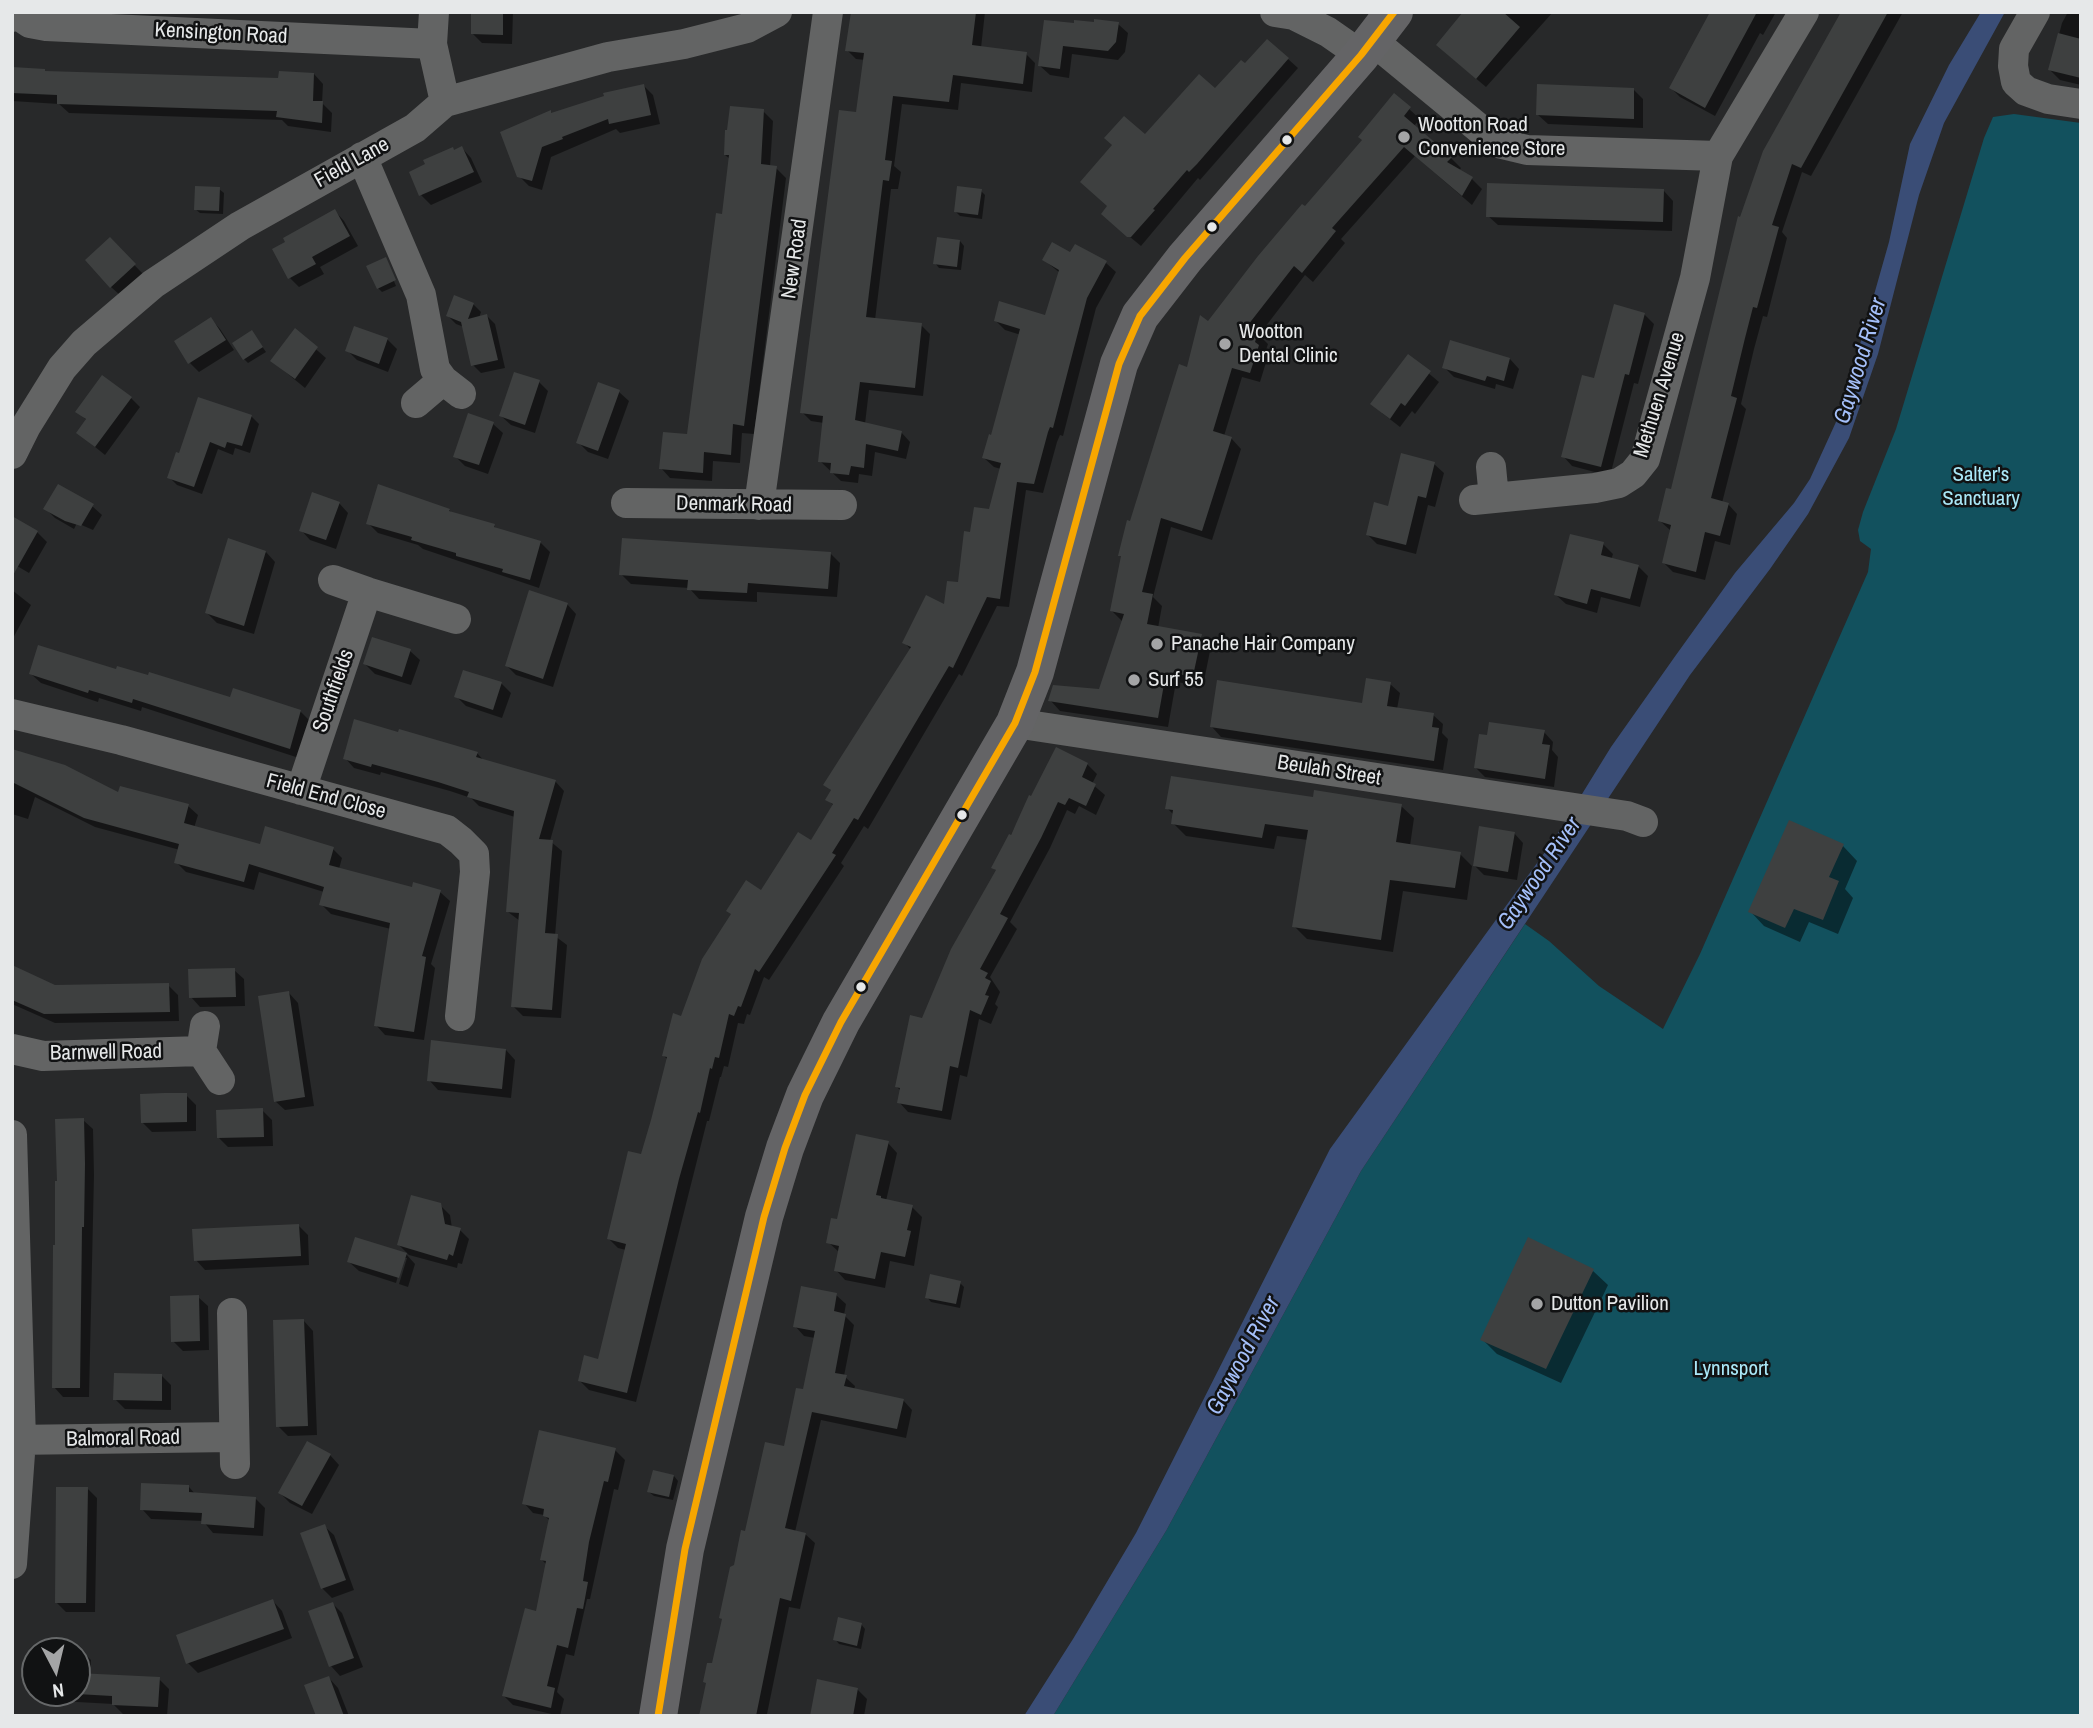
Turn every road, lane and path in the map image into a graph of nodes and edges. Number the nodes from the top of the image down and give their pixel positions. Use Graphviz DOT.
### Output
graph roads {
  1 [pos="434,12"];
  2 [pos="777,12"];
  3 [pos="828,12"];
  4 [pos="1275,12"];
  5 [pos="1804,12"];
  6 [pos="2035,12"];
  7 [pos="15,15"];
  8 [pos="1376,36"];
  9 [pos="432,44"];
  10 [pos="445,102"];
  11 [pos="2081,104"];
  12 [pos="1718,156"];
  13 [pos="362,157"];
  14 [pos="416,403"];
  15 [pos="12,454"];
  16 [pos="1491,467"];
  17 [pos="626,503"];
  18 [pos="759,505"];
  19 [pos="842,505"];
  20 [pos="333,580"];
  21 [pos="368,592"];
  22 [pos="456,619"];
  23 [pos="12,714"];
  24 [pos="1015,723"];
  25 [pos="301,790"];
  26 [pos="1635,819"];
  27 [pos="460,1016"];
  28 [pos="12,1049"];
  29 [pos="220,1080"];
  30 [pos="12,1135"];
  31 [pos="232,1313"];
  32 [pos="17,1440"];
  33 [pos="12,1564"];
  34 [pos="658,1716"];
  1 -- 9 [label="street"];
  2 -- 10 [label="street, Field Lane"];
  3 -- 18 [label="street, New Road"];
  4 -- 8 [label="street"];
  5 -- 12 [label="street, Methuen Avenue"];
  6 -- 11 [label="street"];
  7 -- 9 [label="street, Kensington Road"];
  8 -- 12 [label="street"];
  8 -- 24 [label="main road"];
  9 -- 10 [label="street"];
  10 -- 13 [label="street, Field Lane"];
  12 -- 16 [label="street, Methuen Avenue"];
  13 -- 14 [label="street"];
  13 -- 15 [label="street, Field Lane"];
  17 -- 18 [label="street, Denmark Road"];
  18 -- 19 [label="street, Denmark Road"];
  20 -- 21 [label="street"];
  21 -- 22 [label="street"];
  21 -- 25 [label="street, Southfields"];
  23 -- 25 [label="street, Field End Close"];
  24 -- 26 [label="street, Beulah Street"];
  24 -- 34 [label="main road"];
  25 -- 27 [label="street, Field End Close"];
  28 -- 29 [label="street, Barnwell Road"];
  30 -- 32 [label="street"];
  31 -- 32 [label="street, Balmoral Road"];
  32 -- 33 [label="street"];
}
